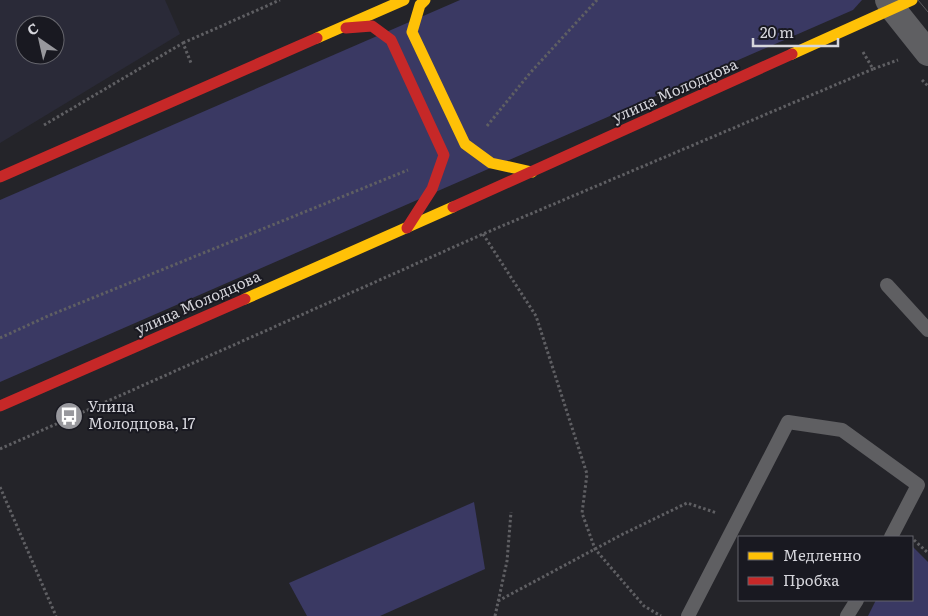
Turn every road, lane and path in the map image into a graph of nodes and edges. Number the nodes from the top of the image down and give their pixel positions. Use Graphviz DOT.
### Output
graph roads {
  1 [pos="280,0"];
  2 [pos="404,0"];
  3 [pos="425,0"];
  4 [pos="597,0"];
  5 [pos="898,3"];
  6 [pos="341,28"];
  7 [pos="183,43"];
  8 [pos="862,50"];
  9 [pos="928,53"];
  10 [pos="901,58"];
  11 [pos="873,69"];
  12 [pos="921,79"];
  13 [pos="928,86"];
  14 [pos="201,89"];
  15 [pos="42,126"];
  16 [pos="465,144"];
  17 [pos="444,155"];
  18 [pos="532,172"];
  19 [pos="0,177"];
  20 [pos="407,228"];
  21 [pos="482,234"];
  22 [pos="887,285"];
  23 [pos="928,330"];
  24 [pos="0,338"];
  25 [pos="0,406"];
  26 [pos="0,449"];
  27 [pos="0,487"];
  28 [pos="923,490"];
  29 [pos="511,512"];
  30 [pos="738,519"];
  31 [pos="892,536"];
  32 [pos="913,539"];
  33 [pos="595,549"];
  34 [pos="928,553"];
  35 [pos="856,601"];
  36 [pos="498,602"];
  37 [pos="56,616"];
  38 [pos="494,616"];
  39 [pos="661,616"];
  40 [pos="688,616"];
  41 [pos="847,616"];
  1 -- 7 [label="path"];
  2 -- 6 [label="street"];
  3 -- 16 [label="street"];
  4 -- 16 [label="path"];
  5 -- 9 [label="street"];
  5 -- 18 [label="street, улица Молодцова"];
  6 -- 14 [label="street"];
  6 -- 17 [label="street"];
  7 -- 14 [label="path"];
  7 -- 15 [label="path"];
  8 -- 11 [label="path"];
  10 -- 11 [label="path"];
  11 -- 21 [label="path"];
  12 -- 13 [label="path"];
  14 -- 19 [label="street"];
  16 -- 18 [label="street"];
  17 -- 20 [label="street"];
  17 -- 24 [label="path"];
  18 -- 20 [label="street, улица Молодцова"];
  20 -- 25 [label="street, улица Молодцова"];
  21 -- 26 [label="path"];
  21 -- 33 [label="path"];
  22 -- 23 [label="lane"];
  27 -- 37 [label="path"];
  28 -- 30 [label="lane"];
  28 -- 31 [label="lane"];
  29 -- 36 [label="path"];
  30 -- 33 [label="path"];
  30 -- 40 [label="lane"];
  32 -- 34 [label="path"];
  33 -- 36 [label="path"];
  33 -- 39 [label="path"];
  35 -- 41 [label="lane"];
  36 -- 38 [label="path"];
}
